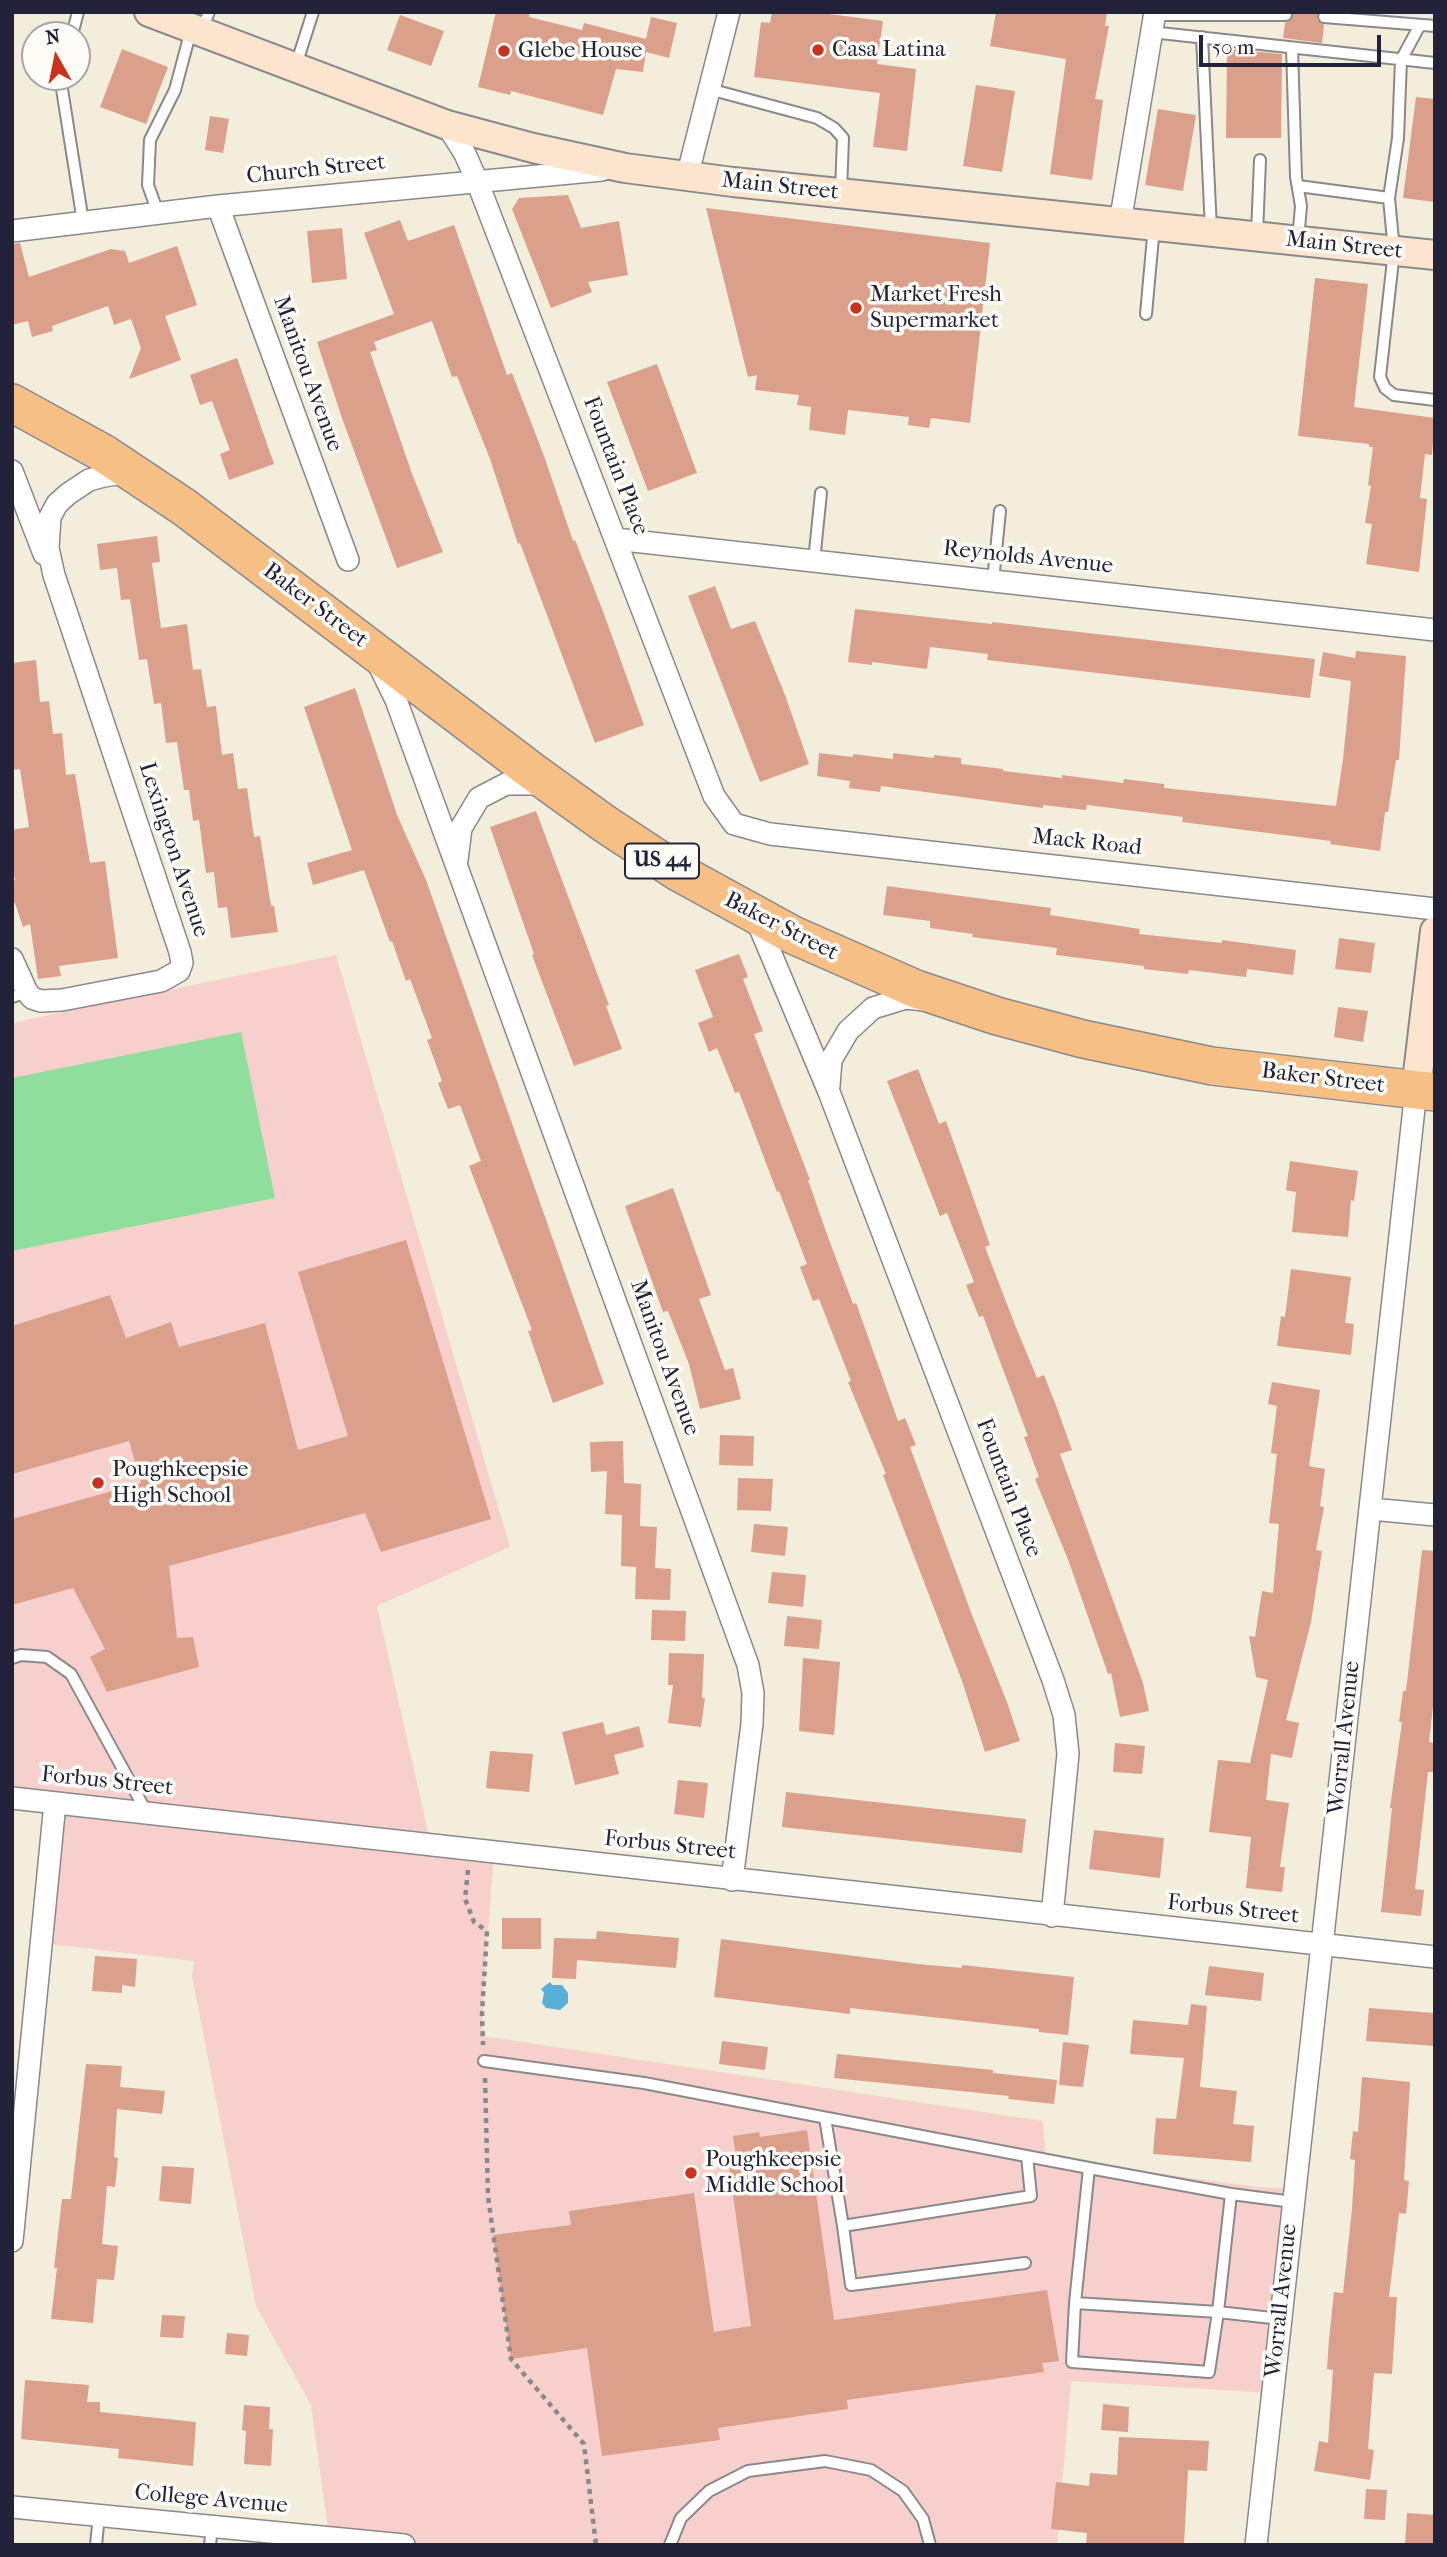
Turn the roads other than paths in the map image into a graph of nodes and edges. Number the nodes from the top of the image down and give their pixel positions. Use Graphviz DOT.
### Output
graph roads {
  1 [pos="149,12"];
  2 [pos="313,12"];
  3 [pos="729,12"];
  4 [pos="1286,16"];
  5 [pos="1324,17"];
  6 [pos="1153,20"];
  7 [pos="201,24"];
  8 [pos="1420,25"];
  9 [pos="1435,26"];
  10 [pos="1202,37"];
  11 [pos="1292,48"];
  12 [pos="1401,60"];
  13 [pos="1435,63"];
  14 [pos="295,67"];
  15 [pos="709,89"];
  16 [pos="62,91"];
  17 [pos="447,125"];
  18 [pos="1260,160"];
  19 [pos="625,168"];
  20 [pos="687,177"];
  21 [pos="477,181"];
  22 [pos="1298,186"];
  23 [pos="841,194"];
  24 [pos="1389,198"];
  25 [pos="218,206"];
  26 [pos="158,213"];
  27 [pos="83,222"];
  28 [pos="1121,223"];
  29 [pos="1154,226"];
  30 [pos="12,231"];
  31 [pos="1211,232"];
  32 [pos="1257,237"];
  33 [pos="1298,241"];
  34 [pos="1394,251"];
  35 [pos="1435,255"];
  36 [pos="1146,314"];
  37 [pos="1435,400"];
  38 [pos="12,403"];
  39 [pos="12,471"];
  40 [pos="144,479"];
  41 [pos="821,493"];
  42 [pos="1000,511"];
  43 [pos="615,539"];
  44 [pos="348,560"];
  45 [pos="814,561"];
  46 [pos="54,575"];
  47 [pos="993,581"];
  48 [pos="1435,630"];
  49 [pos="371,648"];
  50 [pos="569,798"];
  51 [pos="734,824"];
  52 [pos="456,866"];
  53 [pos="1435,909"];
  54 [pos="754,916"];
  55 [pos="1435,931"];
  56 [pos="17,981"];
  57 [pos="956,1003"];
  58 [pos="1425,1091"];
  59 [pos="828,1092"];
  60 [pos="1371,1509"];
  61 [pos="1435,1515"];
  62 [pos="12,1658"];
  63 [pos="12,1798"];
  64 [pos="55,1803"];
  65 [pos="147,1813"];
  66 [pos="732,1880"];
  67 [pos="1052,1916"];
  68 [pos="1322,1946"];
  69 [pos="1435,1957"];
  70 [pos="484,2061"];
  71 [pos="825,2118"];
  72 [pos="1027,2156"];
  73 [pos="1089,2168"];
  74 [pos="1231,2194"];
  75 [pos="1293,2202"];
  76 [pos="843,2225"];
  77 [pos="12,2241"];
  78 [pos="1025,2263"];
  79 [pos="1075,2303"];
  80 [pos="1218,2312"];
  81 [pos="1281,2319"];
  82 [pos="12,2507"];
  83 [pos="99,2515"];
  84 [pos="211,2535"];
  85 [pos="96,2545"];
  86 [pos="404,2545"];
  87 [pos="670,2545"];
  88 [pos="930,2545"];
  89 [pos="1256,2545"];
  1 -- 7 [label="street, Main Street"];
  2 -- 14 [label="lane"];
  3 -- 15 [label="street"];
  4 -- 6 [label="lane"];
  5 -- 8 [label="lane"];
  6 -- 10 [label="lane"];
  6 -- 28 [label="street"];
  7 -- 14 [label="street, Main Street"];
  7 -- 26 [label="lane"];
  8 -- 9 [label="lane"];
  8 -- 12 [label="lane"];
  10 -- 11 [label="lane"];
  10 -- 31 [label="lane"];
  11 -- 12 [label="lane"];
  11 -- 22 [label="lane"];
  12 -- 13 [label="lane"];
  12 -- 24 [label="lane"];
  14 -- 17 [label="street, Main Street"];
  15 -- 20 [label="street"];
  15 -- 23 [label="lane"];
  16 -- 27 [label="lane"];
  17 -- 19 [label="street, Main Street"];
  17 -- 21 [label="street, Fountain Place"];
  18 -- 32 [label="lane"];
  19 -- 20 [label="street, Main Street"];
  19 -- 21 [label="street, Church Street"];
  20 -- 23 [label="street, Main Street"];
  21 -- 25 [label="street, Church Street"];
  21 -- 43 [label="street, Fountain Place"];
  22 -- 24 [label="lane"];
  22 -- 33 [label="lane"];
  23 -- 28 [label="street, Main Street"];
  24 -- 34 [label="lane"];
  25 -- 26 [label="street, Church Street"];
  25 -- 44 [label="street, Manitou Avenue"];
  26 -- 27 [label="street, Church Street"];
  27 -- 30 [label="street, Church Street"];
  28 -- 29 [label="street, Main Street"];
  29 -- 31 [label="street, Main Street"];
  29 -- 36 [label="lane"];
  31 -- 32 [label="street, Main Street"];
  32 -- 33 [label="street, Main Street"];
  33 -- 34 [label="street, Main Street"];
  34 -- 35 [label="street, Main Street"];
  34 -- 37 [label="lane"];
  38 -- 40 [label="highway, Baker Street / US 44"];
  39 -- 46 [label="street, Lexington Avenue"];
  40 -- 46 [label="street, Lexington Avenue"];
  40 -- 49 [label="highway, Baker Street / US 44"];
  41 -- 45 [label="lane"];
  42 -- 47 [label="lane"];
  43 -- 45 [label="street, Reynolds Avenue"];
  43 -- 51 [label="street, Fountain Place"];
  45 -- 47 [label="street, Reynolds Avenue"];
  46 -- 56 [label="street, Lexington Avenue"];
  47 -- 48 [label="street, Reynolds Avenue"];
  49 -- 50 [label="highway, Baker Street / US 44"];
  49 -- 52 [label="street, Manitou Avenue"];
  50 -- 52 [label="street, Manitou Avenue"];
  50 -- 54 [label="highway, Baker Street / US 44"];
  51 -- 53 [label="street, Mack Road"];
  52 -- 66 [label="street, Manitou Avenue"];
  54 -- 57 [label="highway, Baker Street / US 44"];
  54 -- 59 [label="street, Fountain Place"];
  55 -- 58 [label="street, Worrall Avenue"];
  57 -- 58 [label="highway, Baker Street / US 44"];
  57 -- 59 [label="street, Fountain Place"];
  58 -- 60 [label="street, Worrall Avenue"];
  59 -- 67 [label="street, Fountain Place"];
  60 -- 61 [label="street"];
  60 -- 68 [label="street, Worrall Avenue"];
  62 -- 65 [label="lane"];
  63 -- 64 [label="street, Forbus Street"];
  64 -- 65 [label="street, Forbus Street"];
  64 -- 77 [label="street"];
  65 -- 66 [label="street, Forbus Street"];
  66 -- 67 [label="street, Forbus Street"];
  67 -- 68 [label="street, Forbus Street"];
  68 -- 69 [label="street, Forbus Street"];
  68 -- 75 [label="street, Worrall Avenue"];
  70 -- 71 [label="lane"];
  71 -- 72 [label="lane"];
  71 -- 76 [label="lane"];
  72 -- 73 [label="lane"];
  72 -- 76 [label="lane"];
  73 -- 74 [label="lane"];
  73 -- 79 [label="lane"];
  74 -- 75 [label="lane"];
  74 -- 80 [label="lane"];
  75 -- 81 [label="street, Worrall Avenue"];
  76 -- 78 [label="lane"];
  79 -- 80 [label="lane"];
  79 -- 80 [label="lane"];
  80 -- 81 [label="lane"];
  81 -- 89 [label="street, Worrall Avenue"];
  82 -- 83 [label="street, College Avenue"];
  83 -- 84 [label="street, College Avenue"];
  83 -- 85 [label="lane"];
  84 -- 86 [label="street, College Avenue"];
  87 -- 88 [label="lane"];
}
